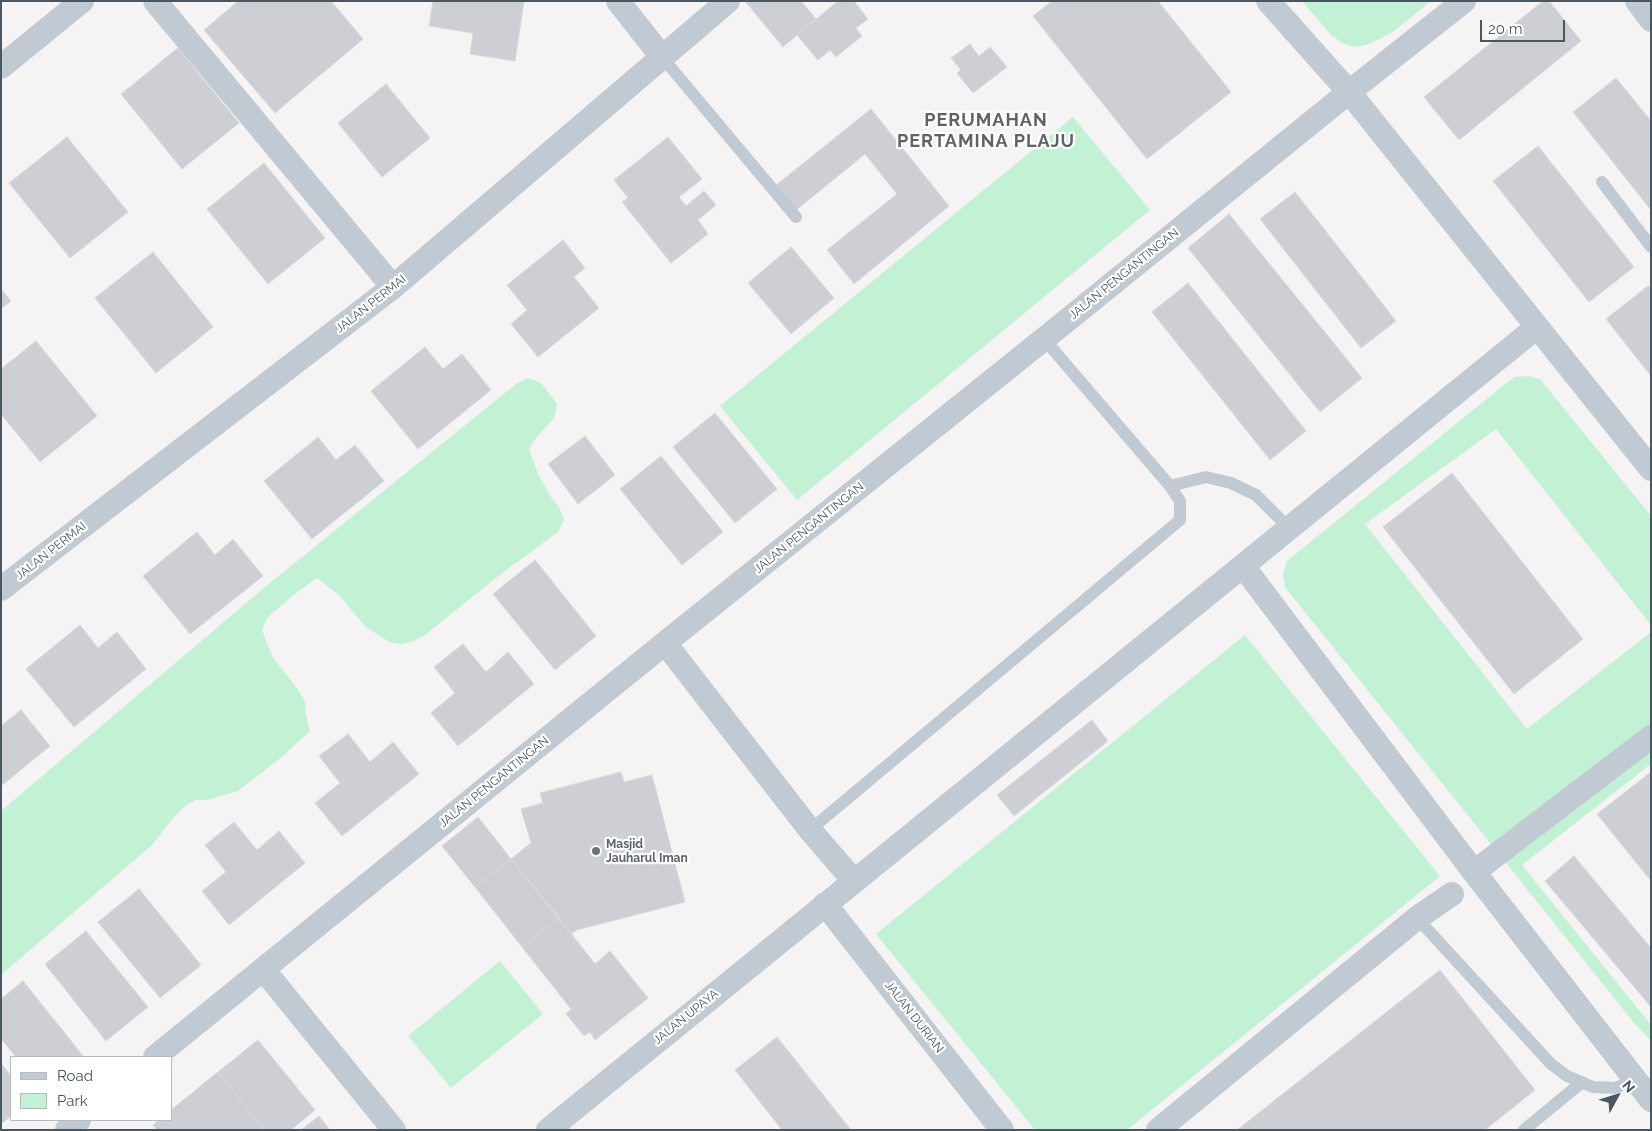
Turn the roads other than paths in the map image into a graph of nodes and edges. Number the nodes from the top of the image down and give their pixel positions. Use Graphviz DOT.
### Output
graph roads {
  1 [pos="82,1"];
  2 [pos="154,1"];
  3 [pos="618,1"];
  4 [pos="728,1"];
  5 [pos="1268,1"];
  6 [pos="1464,1"];
  7 [pos="662,57"];
  8 [pos="1,67"];
  9 [pos="1349,92"];
  10 [pos="1602,182"];
  11 [pos="796,217"];
  12 [pos="1651,247"];
  13 [pos="393,287"];
  14 [pos="1537,327"];
  15 [pos="1044,339"];
  16 [pos="1651,469"];
  17 [pos="1170,486"];
  18 [pos="1289,528"];
  19 [pos="1243,566"];
  20 [pos="1,589"];
  21 [pos="665,643"];
  22 [pos="1651,736"];
  23 [pos="810,830"];
  24 [pos="1474,872"];
  25 [pos="854,881"];
  26 [pos="1452,894"];
  27 [pos="825,904"];
  28 [pos="1417,918"];
  29 [pos="263,969"];
  30 [pos="157,1056"];
  31 [pos="1635,1080"];
  32 [pos="1581,1082"];
  33 [pos="1651,1100"];
  34 [pos="78,1121"];
  35 [pos="67,1130"];
  36 [pos="394,1130"];
  37 [pos="548,1130"];
  38 [pos="1002,1130"];
  39 [pos="1158,1130"];
  40 [pos="1524,1130"];
  1 -- 8 [label="street"];
  2 -- 13 [label="street"];
  3 -- 7 [label="street"];
  4 -- 7 [label="street, JALAN PERMAI"];
  5 -- 9 [label="street"];
  6 -- 9 [label="street, JALAN PENGANTINGAN"];
  7 -- 11 [label="lane"];
  7 -- 13 [label="street, JALAN PERMAI"];
  9 -- 14 [label="street"];
  9 -- 15 [label="street, JALAN PENGANTINGAN"];
  10 -- 12 [label="lane"];
  13 -- 20 [label="street, JALAN PERMAI"];
  14 -- 16 [label="street"];
  14 -- 18 [label="street, JALAN UPAYA"];
  15 -- 17 [label="lane"];
  15 -- 21 [label="street, JALAN PENGANTINGAN"];
  17 -- 18 [label="lane"];
  17 -- 23 [label="lane"];
  18 -- 19 [label="street, JALAN UPAYA"];
  19 -- 24 [label="street"];
  19 -- 25 [label="street, JALAN UPAYA"];
  21 -- 23 [label="street"];
  21 -- 29 [label="street, JALAN PENGANTINGAN"];
  22 -- 24 [label="street"];
  23 -- 25 [label="street"];
  24 -- 31 [label="street"];
  25 -- 27 [label="street, JALAN UPAYA"];
  26 -- 28 [label="street"];
  27 -- 37 [label="street, JALAN UPAYA"];
  27 -- 38 [label="street, JALAN DURIAN"];
  28 -- 32 [label="lane"];
  28 -- 39 [label="street"];
  29 -- 30 [label="street, JALAN PENGANTINGAN"];
  29 -- 36 [label="street"];
  31 -- 32 [label="lane"];
  31 -- 33 [label="street"];
  32 -- 40 [label="lane"];
  34 -- 35 [label="street"];
}
